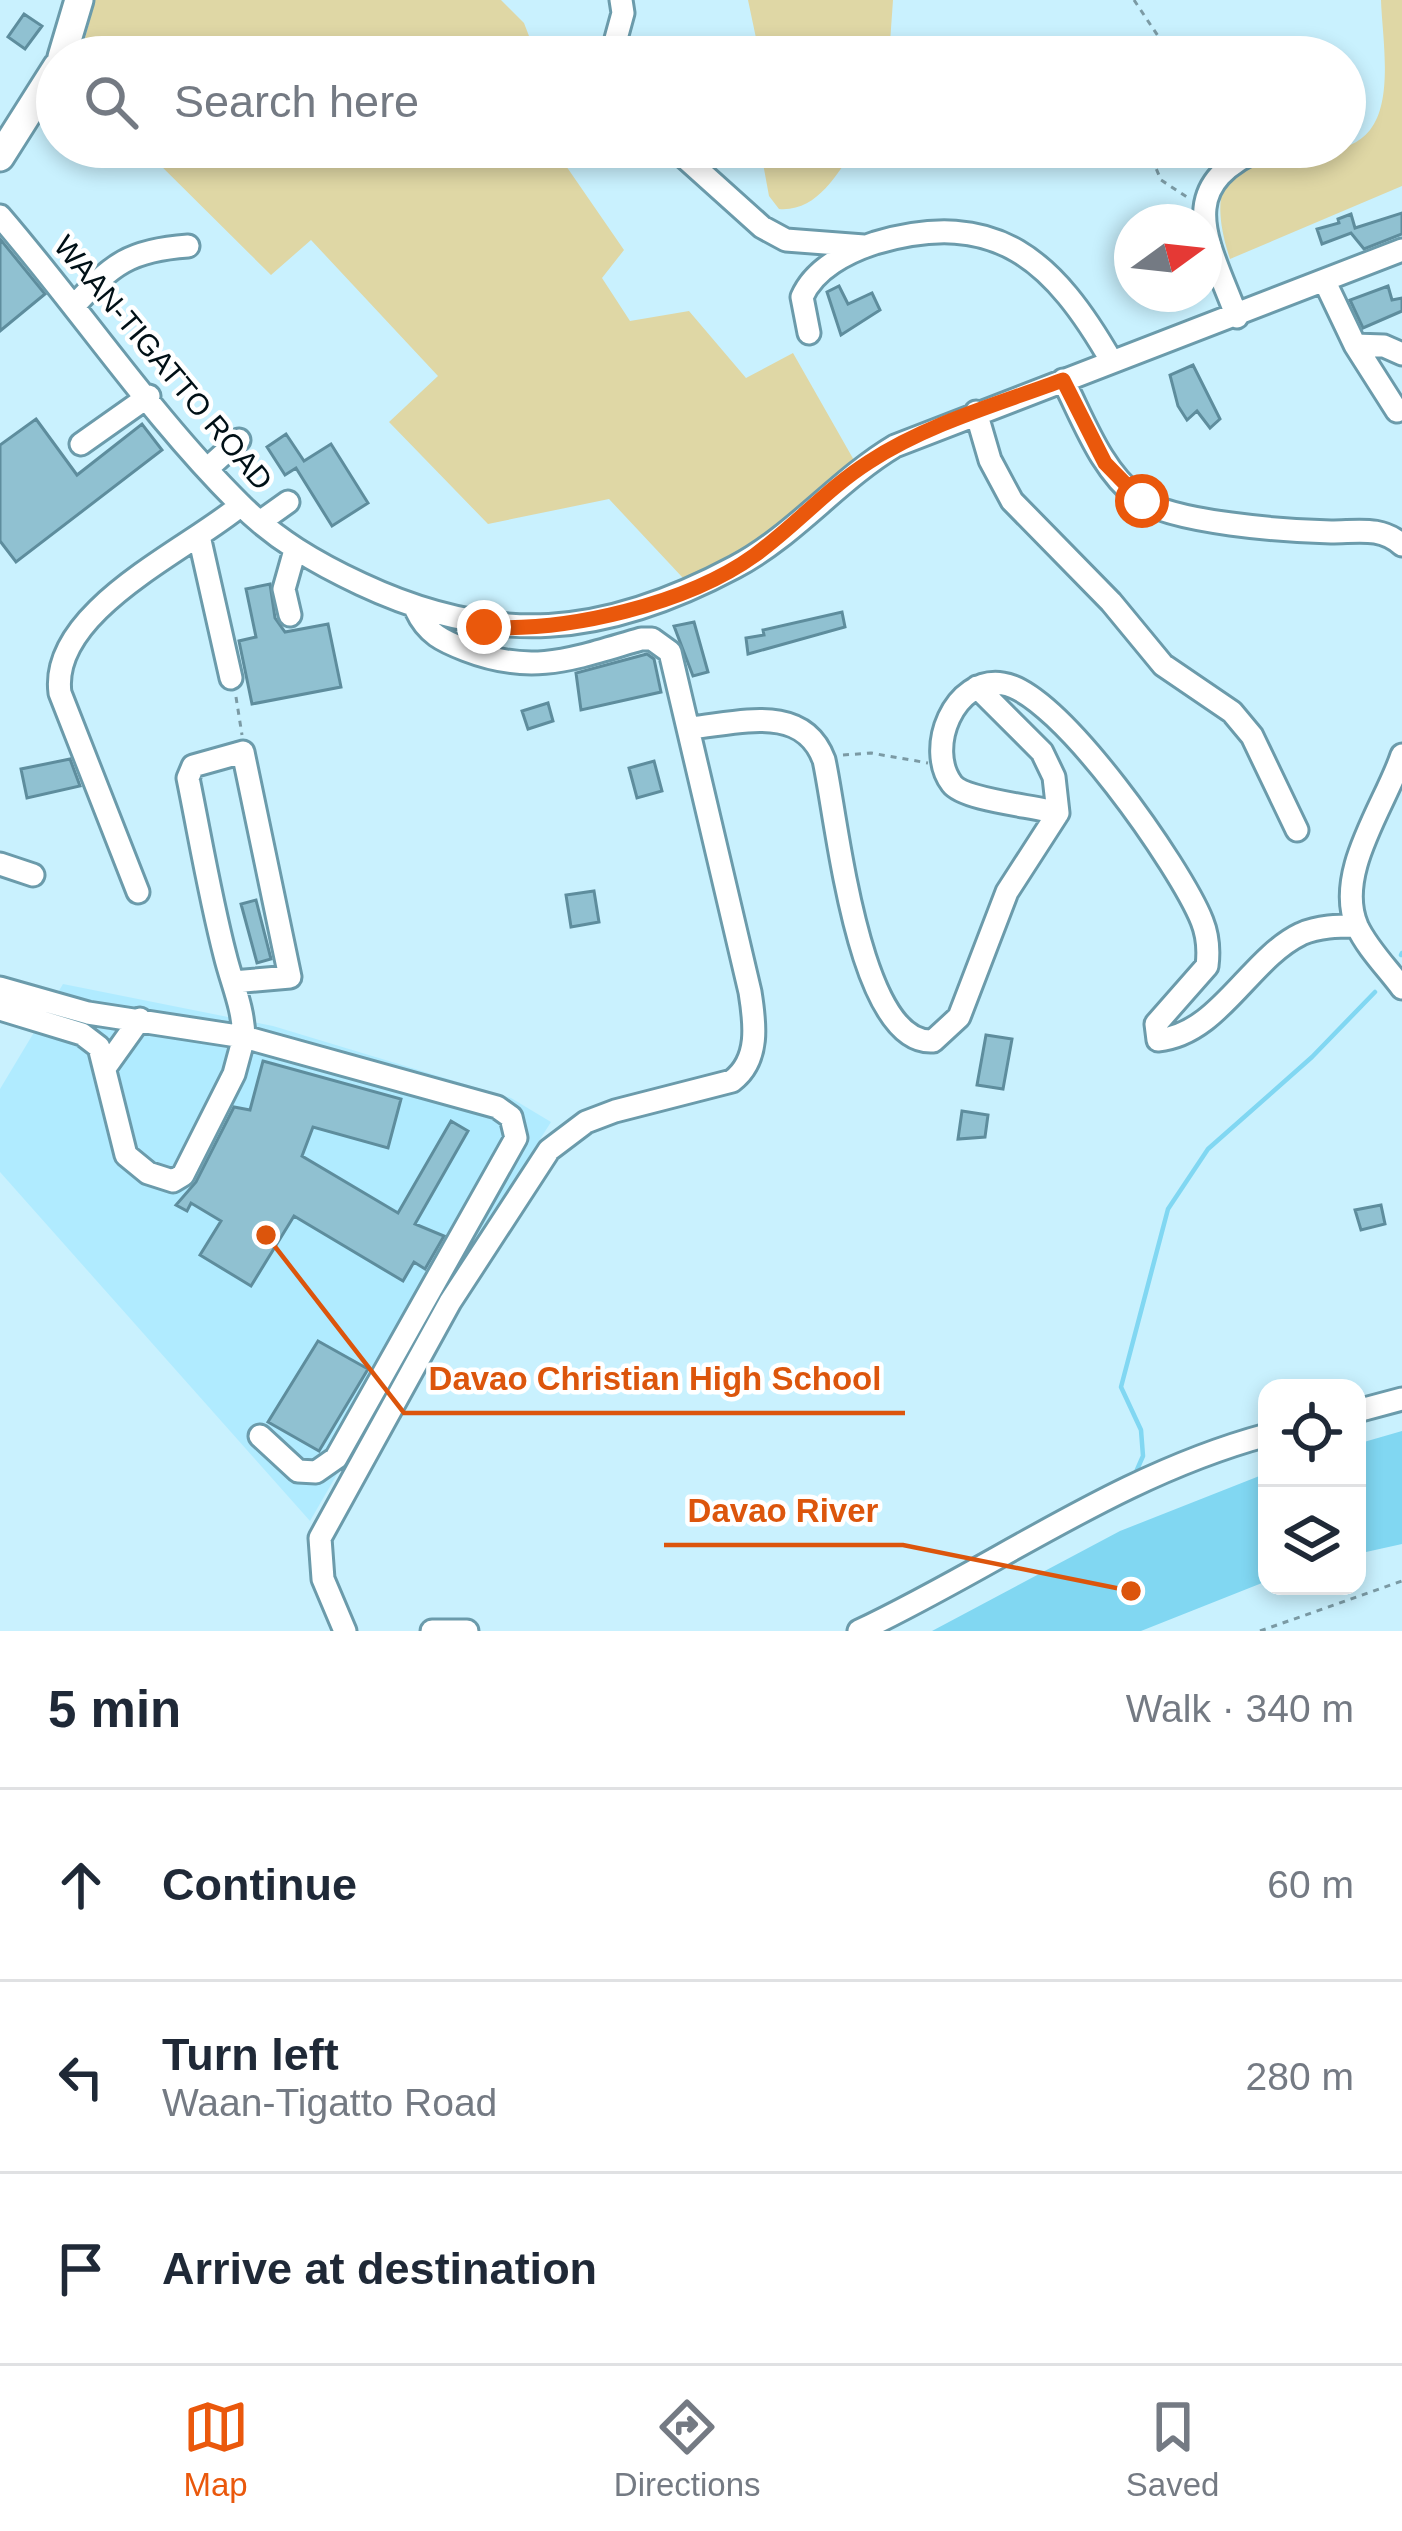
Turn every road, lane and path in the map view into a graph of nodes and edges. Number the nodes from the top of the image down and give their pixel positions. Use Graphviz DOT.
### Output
graph roads {
  1 [pos="79,0"];
  2 [pos="621,0"];
  3 [pos="1134,0"];
  4 [pos="68,36"];
  5 [pos="617,36"];
  6 [pos="1158,36"];
  7 [pos="36,100"];
  8 [pos="0,157"];
  9 [pos="696,168"];
  10 [pos="1156,168"];
  11 [pos="1226,168"];
  12 [pos="1199,204"];
  13 [pos="1203,204"];
  14 [pos="0,217"];
  15 [pos="188,246"];
  16 [pos="865,246"];
  17 [pos="1402,250"];
  18 [pos="1222,277"];
  19 [pos="1324,282"];
  20 [pos="74,306"];
  21 [pos="1237,316"];
  22 [pos="809,333"];
  23 [pos="1354,345"];
  24 [pos="1402,354"];
  25 [pos="1112,362"];
  26 [pos="1063,380"];
  27 [pos="149,396"];
  28 [pos="1396,411"];
  29 [pos="976,412"];
  30 [pos="239,440"];
  31 [pos="81,444"];
  32 [pos="208,469"];
  33 [pos="288,502"];
  34 [pos="241,505"];
  35 [pos="260,522"];
  36 [pos="200,536"];
  37 [pos="1402,545"];
  38 [pos="295,550"];
  39 [pos="416,610"];
  40 [pos="290,615"];
  41 [pos="231,678"];
  42 [pos="977,687"];
  43 [pos="690,728"];
  44 [pos="243,752"];
  45 [pos="1402,755"];
  46 [pos="824,760"];
  47 [pos="943,763"];
  48 [pos="1058,813"];
  49 [pos="1298,830"];
  50 [pos="0,864"];
  51 [pos="33,875"];
  52 [pos="138,892"];
  53 [pos="1357,926"];
  54 [pos="233,984"];
  55 [pos="0,988"];
  56 [pos="1402,988"];
  57 [pos="0,1009"];
  58 [pos="140,1019"];
  59 [pos="85,1023"];
  60 [pos="212,1031"];
  61 [pos="244,1037"];
  62 [pos="105,1068"];
  63 [pos="1402,1399"];
  64 [pos="1366,1409"];
  65 [pos="260,1436"];
  66 [pos="1258,1438"];
  67 [pos="1402,1581"];
  68 [pos="345,1631"];
  69 [pos="432,1631"];
  70 [pos="466,1631"];
  71 [pos="860,1631"];
  72 [pos="1260,1631"];
  1 -- 4 [label="main road"];
  2 -- 5 [label="street"];
  3 -- 6 [label="path"];
  7 -- 8 [label="main road"];
  9 -- 16 [label="street"];
  10 -- 12 [label="path"];
  11 -- 13 [label="street"];
  14 -- 20 [label="street, WAAN-TIGATTO ROAD"];
  15 -- 20 [label="street"];
  16 -- 22 [label="street"];
  16 -- 25 [label="street"];
  17 -- 19 [label="street, WAAN-TIGATTO ROAD"];
  18 -- 21 [label="street"];
  19 -- 21 [label="street, WAAN-TIGATTO ROAD"];
  19 -- 23 [label="street"];
  20 -- 27 [label="street, WAAN-TIGATTO ROAD"];
  21 -- 25 [label="street, WAAN-TIGATTO ROAD"];
  23 -- 24 [label="street"];
  23 -- 28 [label="street"];
  25 -- 26 [label="street, WAAN-TIGATTO ROAD"];
  26 -- 29 [label="street, WAAN-TIGATTO ROAD"];
  26 -- 37 [label="street"];
  27 -- 31 [label="street"];
  27 -- 32 [label="street, WAAN-TIGATTO ROAD"];
  29 -- 39 [label="street, WAAN-TIGATTO ROAD"];
  29 -- 49 [label="street"];
  30 -- 32 [label="street"];
  32 -- 34 [label="street, WAAN-TIGATTO ROAD"];
  33 -- 35 [label="street"];
  34 -- 35 [label="street, WAAN-TIGATTO ROAD"];
  34 -- 36 [label="street"];
  35 -- 38 [label="street, WAAN-TIGATTO ROAD"];
  36 -- 41 [label="street"];
  36 -- 52 [label="street"];
  38 -- 39 [label="street, WAAN-TIGATTO ROAD"];
  38 -- 40 [label="street"];
  39 -- 43 [label="street"];
  41 -- 44 [label="path"];
  42 -- 47 [label="street"];
  42 -- 48 [label="street"];
  42 -- 53 [label="street"];
  43 -- 46 [label="street"];
  43 -- 68 [label="street"];
  44 -- 54 [label="street"];
  44 -- 54 [label="street"];
  45 -- 53 [label="street"];
  46 -- 47 [label="path"];
  46 -- 48 [label="street"];
  47 -- 48 [label="street"];
  50 -- 51 [label="street"];
  53 -- 56 [label="street"];
  54 -- 60 [label="street"];
  54 -- 61 [label="street"];
  55 -- 59 [label="street"];
  57 -- 59 [label="street"];
  58 -- 59 [label="street"];
  58 -- 60 [label="street"];
  58 -- 62 [label="street"];
  59 -- 62 [label="street"];
  60 -- 61 [label="street"];
  61 -- 62 [label="street"];
  61 -- 65 [label="street"];
  63 -- 64 [label="street"];
  66 -- 71 [label="street"];
  67 -- 72 [label="path"];
  69 -- 70 [label="street"];
}
